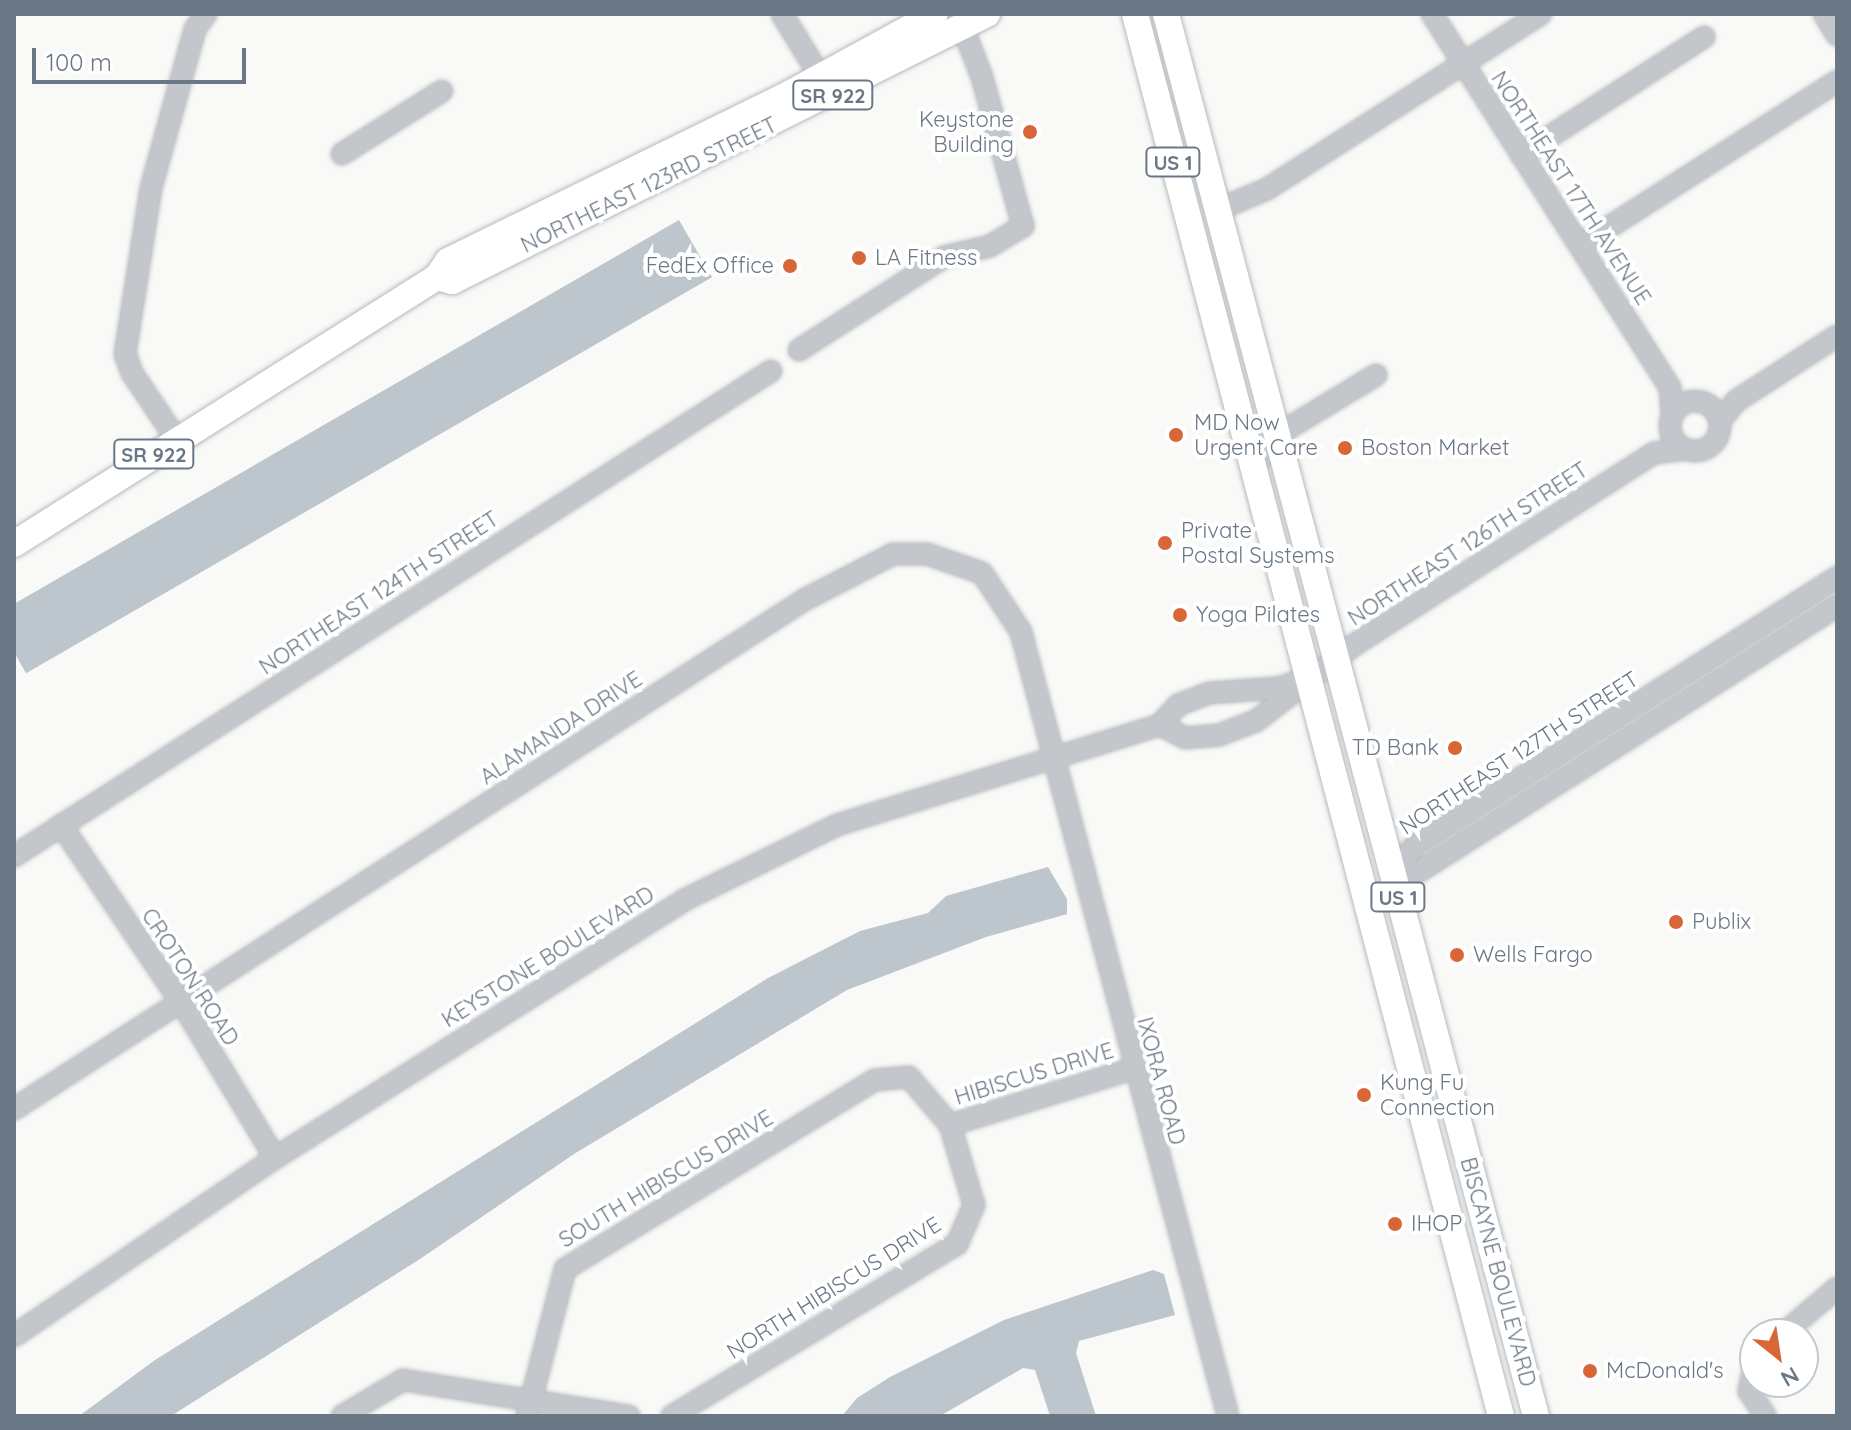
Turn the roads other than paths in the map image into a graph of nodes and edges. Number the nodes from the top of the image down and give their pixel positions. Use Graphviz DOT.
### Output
graph roads {
  1 [pos="782,14"];
  2 [pos="987,14"];
  3 [pos="1135,14"];
  4 [pos="1166,14"];
  5 [pos="1432,14"];
  6 [pos="1541,14"];
  7 [pos="1824,14"];
  8 [pos="199,19"];
  9 [pos="951,23"];
  10 [pos="1837,35"];
  11 [pos="1704,37"];
  12 [pos="1464,63"];
  13 [pos="821,78"];
  14 [pos="1837,81"];
  15 [pos="442,91"];
  16 [pos="342,154"];
  17 [pos="1521,155"];
  18 [pos="664,170"];
  19 [pos="1217,210"];
  20 [pos="1581,245"];
  21 [pos="1837,336"];
  22 [pos="799,350"];
  23 [pos="771,371"];
  24 [pos="1376,375"];
  25 [pos="1670,387"];
  26 [pos="1736,401"];
  27 [pos="1704,402"];
  28 [pos="1671,419"];
  29 [pos="1720,421"];
  30 [pos="1277,435"];
  31 [pos="177,440"];
  32 [pos="1685,449"];
  33 [pos="1654,453"];
  34 [pos="1253,468"];
  35 [pos="14,544"];
  36 [pos="1837,577"];
  37 [pos="1801,593"];
  38 [pos="1837,606"];
  39 [pos="1806,624"];
  40 [pos="1336,658"];
  41 [pos="1308,678"];
  42 [pos="1160,725"];
  43 [pos="1056,756"];
  44 [pos="1345,819"];
  45 [pos="61,825"];
  46 [pos="14,856"];
  47 [pos="1391,875"];
  48 [pos="1366,903"];
  49 [pos="1413,950"];
  50 [pos="181,1002"];
  51 [pos="1132,1069"];
  52 [pos="14,1109"];
  53 [pos="950,1125"];
  54 [pos="275,1158"];
  55 [pos="1837,1288"];
  56 [pos="1802,1318"];
  57 [pos="14,1336"];
  58 [pos="1753,1398"];
  59 [pos="528,1409"];
  60 [pos="342,1416"];
  61 [pos="629,1416"];
  62 [pos="672,1416"];
  63 [pos="1228,1416"];
  64 [pos="1501,1416"];
  65 [pos="1536,1416"];
  66 [pos="1765,1416"];
  1 -- 13 [label="street"];
  2 -- 9 [label="main road, NORTHEAST 123RD STREET / SR 922"];
  3 -- 34 [label="main road, BISCAYNE BOULEVARD / US 1"];
  4 -- 19 [label="main road, BISCAYNE BOULEVARD / US 1"];
  5 -- 12 [label="street, NORTHEAST 17TH AVENUE"];
  6 -- 12 [label="street"];
  7 -- 10 [label="street"];
  8 -- 31 [label="street"];
  9 -- 13 [label="main road, NORTHEAST 123RD STREET / SR 922"];
  9 -- 18 [label="main road, NORTHEAST 123RD STREET / SR 922"];
  9 -- 22 [label="street"];
  11 -- 17 [label="street"];
  12 -- 17 [label="street, NORTHEAST 17TH AVENUE"];
  12 -- 19 [label="street"];
  13 -- 18 [label="main road, NORTHEAST 123RD STREET / SR 922"];
  14 -- 20 [label="street"];
  15 -- 16 [label="street"];
  17 -- 20 [label="street, NORTHEAST 17TH AVENUE"];
  18 -- 31 [label="main road, NORTHEAST 123RD STREET / SR 922"];
  19 -- 30 [label="main road, BISCAYNE BOULEVARD / US 1"];
  20 -- 25 [label="street, NORTHEAST 17TH AVENUE"];
  21 -- 26 [label="street"];
  23 -- 45 [label="street, NORTHEAST 124TH STREET"];
  24 -- 30 [label="street"];
  25 -- 27 [label="street"];
  25 -- 28 [label="street, NORTHEAST 17TH AVENUE"];
  26 -- 27 [label="street"];
  26 -- 29 [label="street"];
  27 -- 28 [label="street"];
  27 -- 29 [label="street"];
  28 -- 32 [label="street"];
  28 -- 33 [label="street, NORTHEAST 126TH STREET"];
  29 -- 32 [label="street"];
  30 -- 34 [label="street"];
  30 -- 40 [label="main road, BISCAYNE BOULEVARD / US 1"];
  31 -- 35 [label="main road, NORTHEAST 123RD STREET / SR 922"];
  32 -- 33 [label="street, NORTHEAST 126TH STREET"];
  33 -- 40 [label="street, NORTHEAST 126TH STREET"];
  34 -- 41 [label="main road, BISCAYNE BOULEVARD / US 1"];
  36 -- 37 [label="street, NORTHEAST 127TH STREET"];
  37 -- 39 [label="street"];
  37 -- 47 [label="street, NORTHEAST 127TH STREET"];
  38 -- 39 [label="street, NORTHEAST 127TH STREET"];
  39 -- 47 [label="street, NORTHEAST 127TH STREET"];
  40 -- 41 [label="street, NORTHEAST 126TH STREET"];
  40 -- 47 [label="main road, BISCAYNE BOULEVARD / US 1"];
  41 -- 42 [label="street, KEYSTONE BOULEVARD"];
  41 -- 42 [label="street"];
  41 -- 44 [label="main road, BISCAYNE BOULEVARD / US 1"];
  42 -- 43 [label="street, KEYSTONE BOULEVARD"];
  43 -- 50 [label="street, ALAMANDA DRIVE"];
  43 -- 51 [label="street, IXORA ROAD"];
  43 -- 54 [label="street, KEYSTONE BOULEVARD"];
  44 -- 47 [label="main road"];
  44 -- 48 [label="main road, BISCAYNE BOULEVARD / US 1"];
  45 -- 46 [label="street, NORTHEAST 124TH STREET"];
  45 -- 50 [label="street, CROTON ROAD"];
  47 -- 49 [label="main road, BISCAYNE BOULEVARD / US 1"];
  48 -- 49 [label="main road"];
  48 -- 64 [label="main road, BISCAYNE BOULEVARD / US 1"];
  49 -- 65 [label="main road, BISCAYNE BOULEVARD / US 1"];
  50 -- 52 [label="street, ALAMANDA DRIVE"];
  50 -- 54 [label="street, CROTON ROAD"];
  51 -- 53 [label="street, HIBISCUS DRIVE"];
  51 -- 63 [label="street, IXORA ROAD"];
  53 -- 59 [label="street, SOUTH HIBISCUS DRIVE"];
  53 -- 62 [label="street, NORTH HIBISCUS DRIVE"];
  54 -- 57 [label="street, KEYSTONE BOULEVARD"];
  55 -- 56 [label="street"];
  58 -- 66 [label="street"];
  59 -- 60 [label="street"];
  59 -- 61 [label="street"];
}
